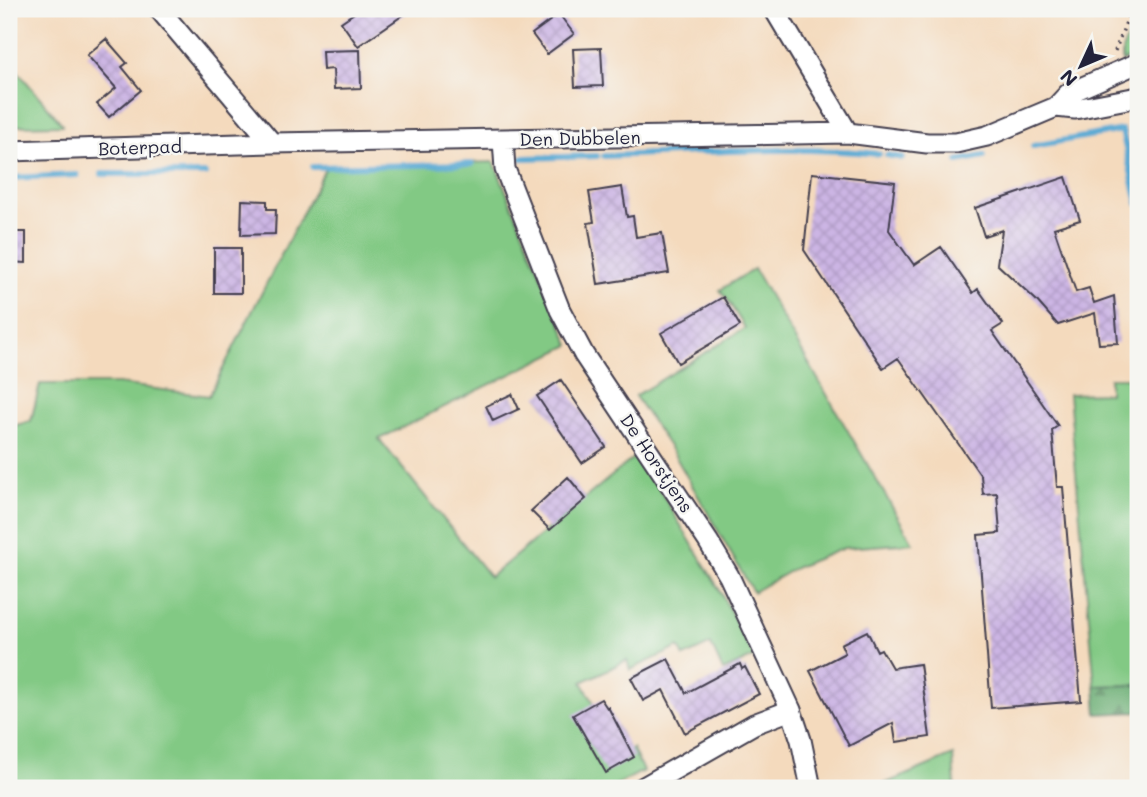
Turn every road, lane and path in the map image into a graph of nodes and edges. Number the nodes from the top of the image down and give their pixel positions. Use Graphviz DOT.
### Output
graph roads {
  1 [pos="159,9"];
  2 [pos="774,9"];
  3 [pos="1127,9"];
  4 [pos="1138,13"];
  5 [pos="1128,18"];
  6 [pos="1138,63"];
  7 [pos="1119,71"];
  8 [pos="1136,106"];
  9 [pos="1056,107"];
  10 [pos="1138,128"];
  11 [pos="848,133"];
  12 [pos="503,140"];
  13 [pos="272,143"];
  14 [pos="9,151"];
  15 [pos="791,710"];
  16 [pos="642,788"];
  17 [pos="811,788"];
  1 -- 13 [label="street"];
  2 -- 11 [label="street"];
  3 -- 5 [label="path"];
  4 -- 5 [label="path"];
  5 -- 7 [label="path"];
  6 -- 7 [label="street, Den Dubbelen"];
  7 -- 9 [label="street, Den Dubbelen"];
  8 -- 9 [label="street, Den Dubbelen"];
  8 -- 10 [label="path"];
  9 -- 11 [label="street, Den Dubbelen"];
  11 -- 12 [label="street, Den Dubbelen"];
  12 -- 13 [label="street, Den Dubbelen"];
  12 -- 15 [label="street, De Horstjens"];
  13 -- 14 [label="street, Boterpad"];
  15 -- 16 [label="street"];
  15 -- 17 [label="street, De Horstjens"];
}
